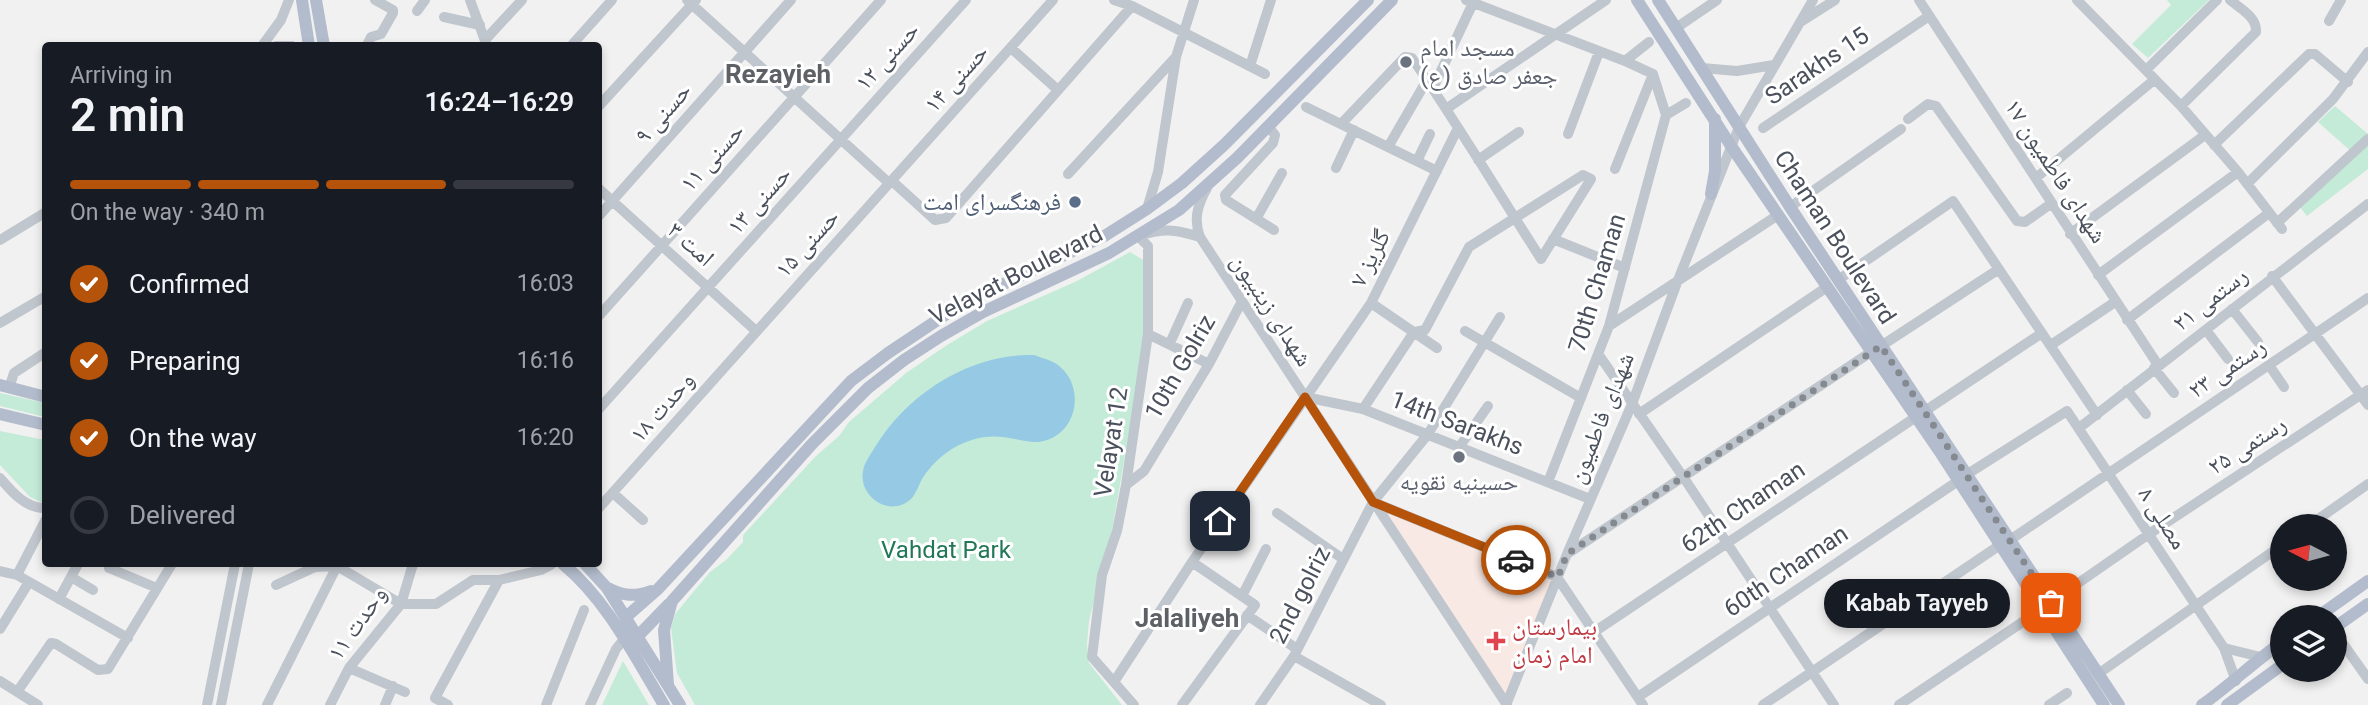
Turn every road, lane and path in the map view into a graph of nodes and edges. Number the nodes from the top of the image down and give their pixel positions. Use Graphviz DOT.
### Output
graph roads {
  1 [pos="289,0"];
  2 [pos="302,0"];
  3 [pos="316,0"];
  4 [pos="375,0"];
  5 [pos="425,0"];
  6 [pos="470,0"];
  7 [pos="522,0"];
  8 [pos="612,0"];
  9 [pos="790,0"];
  10 [pos="881,0"];
  11 [pos="965,0"];
  12 [pos="1053,0"];
  13 [pos="1114,0"];
  14 [pos="1194,0"];
  15 [pos="1271,0"];
  16 [pos="1368,0"];
  17 [pos="1392,0"];
  18 [pos="1606,0"];
  19 [pos="1637,0"];
  20 [pos="1658,0"];
  21 [pos="1717,0"];
  22 [pos="1813,0"];
  23 [pos="1835,0"];
  24 [pos="1919,0"];
  25 [pos="2077,0"];
  26 [pos="2217,0"];
  27 [pos="2230,0"];
  28 [pos="2342,0"];
  29 [pos="692,1"];
  30 [pos="1477,2"];
  31 [pos="1132,6"];
  32 [pos="417,11"];
  33 [pos="1930,16"];
  34 [pos="444,17"];
  35 [pos="2329,21"];
  36 [pos="1799,23"];
  37 [pos="480,26"];
  38 [pos="1676,28"];
  39 [pos="1184,32"];
  40 [pos="1555,35"];
  41 [pos="265,42"];
  42 [pos="308,42"];
  43 [pos="323,42"];
  44 [pos="368,42"];
  45 [pos="486,42"];
  46 [pos="487,42"];
  47 [pos="575,42"];
  48 [pos="1649,42"];
  49 [pos="1011,48"];
  50 [pos="744,52"];
  51 [pos="1599,52"];
  52 [pos="2368,52"];
  53 [pos="1176,57"];
  54 [pos="1625,61"];
  55 [pos="1773,65"];
  56 [pos="1250,66"];
  57 [pos="1663,67"];
  58 [pos="1702,68"];
  59 [pos="2146,70"];
  60 [pos="1265,74"];
  61 [pos="1653,74"];
  62 [pos="2154,80"];
  63 [pos="2348,82"];
  64 [pos="1430,84"];
  65 [pos="1058,90"];
  66 [pos="794,97"];
  67 [pos="602,102"];
  68 [pos="1686,103"];
  69 [pos="2181,106"];
  70 [pos="1306,107"];
  71 [pos="1446,109"];
  72 [pos="1666,115"];
  73 [pos="1715,119"];
  74 [pos="1908,119"];
  75 [pos="1341,124"];
  76 [pos="1268,126"];
  77 [pos="1739,127"];
  78 [pos="1458,128"];
  79 [pos="1763,128"];
  80 [pos="1900,129"];
  81 [pos="1354,130"];
  82 [pos="1519,132"];
  83 [pos="1430,134"];
  84 [pos="1568,134"];
  85 [pos="2205,135"];
  86 [pos="841,139"];
  87 [pos="2368,139"];
  88 [pos="2214,145"];
  89 [pos="1731,146"];
  90 [pos="1388,147"];
  91 [pos="1478,160"];
  92 [pos="1417,161"];
  93 [pos="1336,167"];
  94 [pos="1615,169"];
  95 [pos="1437,171"];
  96 [pos="1158,172"];
  97 [pos="2238,172"];
  98 [pos="1282,173"];
  99 [pos="1068,174"];
  100 [pos="2037,177"];
  101 [pos="890,182"];
  102 [pos="1209,182"];
  103 [pos="1182,183"];
  104 [pos="2247,184"];
  105 [pos="602,191"];
  106 [pos="1711,194"];
  107 [pos="613,201"];
  108 [pos="2052,204"];
  109 [pos="2368,204"];
  110 [pos="1790,207"];
  111 [pos="1147,209"];
  112 [pos="602,213"];
  113 [pos="2269,213"];
  114 [pos="42,214"];
  115 [pos="1778,215"];
  116 [pos="1514,217"];
  117 [pos="1256,219"];
  118 [pos="1274,230"];
  119 [pos="2070,234"];
  120 [pos="1138,236"];
  121 [pos="1200,237"];
  122 [pos="1553,239"];
  123 [pos="0,240"];
  124 [pos="662,246"];
  125 [pos="1625,268"];
  126 [pos="1999,269"];
  127 [pos="2098,275"];
  128 [pos="2272,276"];
  129 [pos="1678,280"];
  130 [pos="1833,284"];
  131 [pos="708,288"];
  132 [pos="42,298"];
  133 [pos="2368,298"];
  134 [pos="1242,301"];
  135 [pos="2115,302"];
  136 [pos="1188,303"];
  137 [pos="1371,303"];
  138 [pos="2232,309"];
  139 [pos="602,313"];
  140 [pos="1500,317"];
  141 [pos="2127,320"];
  142 [pos="0,323"];
  143 [pos="1609,326"];
  144 [pos="2206,330"];
  145 [pos="756,331"];
  146 [pos="1465,331"];
  147 [pos="1414,332"];
  148 [pos="2042,333"];
  149 [pos="1148,334"];
  150 [pos="2316,334"];
  151 [pos="1484,342"];
  152 [pos="2258,342"];
  153 [pos="1170,343"];
  154 [pos="2051,345"];
  155 [pos="1437,348"];
  156 [pos="1876,349"];
  157 [pos="42,355"];
  158 [pos="1599,355"];
  159 [pos="2228,359"];
  160 [pos="1209,364"];
  161 [pos="2269,365"];
  162 [pos="2156,367"];
  163 [pos="5,387"];
  164 [pos="2284,387"];
  165 [pos="2127,390"];
  166 [pos="2174,393"];
  167 [pos="42,396"];
  168 [pos="2366,396"];
  169 [pos="1305,397"];
  170 [pos="1581,398"];
  171 [pos="1632,404"];
  172 [pos="602,406"];
  173 [pos="1489,406"];
  174 [pos="1363,409"];
  175 [pos="2067,411"];
  176 [pos="0,414"];
  177 [pos="1640,414"];
  178 [pos="1920,414"];
  179 [pos="2146,414"];
  180 [pos="2097,415"];
  181 [pos="42,424"];
  182 [pos="2079,428"];
  183 [pos="1428,434"];
  184 [pos="1460,446"];
  185 [pos="2108,473"];
  186 [pos="0,478"];
  187 [pos="1684,478"];
  188 [pos="1962,478"];
  189 [pos="1548,482"];
  190 [pos="2368,484"];
  191 [pos="1126,485"];
  192 [pos="613,493"];
  193 [pos="1590,499"];
  194 [pos="1373,502"];
  195 [pos="602,505"];
  196 [pos="42,509"];
  197 [pos="1277,513"];
  198 [pos="2326,514"];
  199 [pos="643,520"];
  200 [pos="42,528"];
  201 [pos="2149,534"];
  202 [pos="1726,543"];
  203 [pos="2005,543"];
  204 [pos="1266,549"];
  205 [pos="2270,553"];
  206 [pos="1567,554"];
  207 [pos="1343,559"];
  208 [pos="1192,562"];
  209 [pos="76,567"];
  210 [pos="170,567"];
  211 [pos="234,567"];
  212 [pos="247,567"];
  213 [pos="314,567"];
  214 [pos="336,567"];
  215 [pos="339,567"];
  216 [pos="412,567"];
  217 [pos="546,567"];
  218 [pos="567,567"];
  219 [pos="588,567"];
  220 [pos="108,568"];
  221 [pos="0,571"];
  222 [pos="17,575"];
  223 [pos="71,577"];
  224 [pos="1558,577"];
  225 [pos="499,580"];
  226 [pos="2368,581"];
  227 [pos="29,582"];
  228 [pos="276,585"];
  229 [pos="607,587"];
  230 [pos="157,589"];
  231 [pos="657,589"];
  232 [pos="93,590"];
  233 [pos="2354,591"];
  234 [pos="1242,596"];
  235 [pos="59,599"];
  236 [pos="672,601"];
  237 [pos="401,604"];
  238 [pos="2334,605"];
  239 [pos="2366,605"];
  240 [pos="2046,606"];
  241 [pos="2194,606"];
  242 [pos="1768,608"];
  243 [pos="584,610"];
  244 [pos="1247,615"];
  245 [pos="626,617"];
  246 [pos="2347,619"];
  247 [pos="0,629"];
  248 [pos="1594,632"];
  249 [pos="638,636"];
  250 [pos="128,638"];
  251 [pos="624,639"];
  252 [pos="2224,648"];
  253 [pos="2347,648"];
  254 [pos="2270,650"];
  255 [pos="1295,652"];
  256 [pos="2260,657"];
  257 [pos="349,668"];
  258 [pos="1812,673"];
  259 [pos="2098,674"];
  260 [pos="2270,675"];
  261 [pos="2368,678"];
  262 [pos="0,681"];
  263 [pos="2236,681"];
  264 [pos="1114,682"];
  265 [pos="668,685"];
  266 [pos="393,687"];
  267 [pos="17,692"];
  268 [pos="405,692"];
  269 [pos="2067,693"];
  270 [pos="269,701"];
  271 [pos="1640,701"];
  272 [pos="2101,703"];
  273 [pos="38,705"];
  274 [pos="207,705"];
  275 [pos="221,705"];
  276 [pos="330,705"];
  277 [pos="385,705"];
  278 [pos="448,705"];
  279 [pos="546,705"];
  280 [pos="590,705"];
  281 [pos="664,705"];
  282 [pos="680,705"];
  283 [pos="1133,705"];
  284 [pos="1182,705"];
  285 [pos="1260,705"];
  286 [pos="1381,705"];
  287 [pos="1506,705"];
  288 [pos="1763,705"];
  289 [pos="1834,705"];
  290 [pos="1899,705"];
  291 [pos="2049,705"];
  292 [pos="2119,705"];
  293 [pos="2202,705"];
  294 [pos="2227,705"];
  1 -- 41 [label="street"];
  2 -- 42 [label="main road"];
  3 -- 43 [label="main road"];
  4 -- 44 [label="street"];
  5 -- 32 [label="street"];
  6 -- 37 [label="street"];
  7 -- 46 [label="street"];
  8 -- 47 [label="street"];
  9 -- 50 [label="street, حسنی ۹"];
  10 -- 66 [label="street, حسنی ۱۱"];
  11 -- 86 [label="street, حسنی ۱۲"];
  12 -- 49 [label="street, حسنی ۱۴"];
  13 -- 31 [label="street"];
  14 -- 39 [label="street"];
  15 -- 56 [label="street"];
  16 -- 103 [label="main road, Velayat Boulevard"];
  17 -- 76 [label="main road, Velayat Boulevard"];
  18 -- 40 [label="street"];
  19 -- 73 [label="main road"];
  20 -- 38 [label="main road, Chaman Boulevard"];
  21 -- 38 [label="street"];
  22 -- 36 [label="street"];
  23 -- 36 [label="street"];
  24 -- 33 [label="street, شهدای فاطمیون ۱۷"];
  25 -- 59 [label="street"];
  26 -- 59 [label="street"];
  27 -- 69 [label="street"];
  28 -- 35 [label="street"];
  29 -- 50 [label="street"];
  29 -- 67 [label="street"];
  30 -- 40 [label="street"];
  30 -- 64 [label="street"];
  31 -- 39 [label="street"];
  31 -- 65 [label="street"];
  33 -- 79 [label="street, Sarakhs 15"];
  33 -- 100 [label="street, شهدای فاطمیون ۱۷"];
  34 -- 37 [label="street"];
  36 -- 55 [label="street"];
  37 -- 45 [label="street"];
  38 -- 58 [label="main road, Chaman Boulevard"];
  39 -- 53 [label="street"];
  39 -- 56 [label="street"];
  40 -- 51 [label="street"];
  40 -- 71 [label="street"];
  48 -- 54 [label="street"];
  49 -- 65 [label="street"];
  49 -- 101 [label="street, حسنی ۱۴"];
  50 -- 66 [label="street"];
  50 -- 107 [label="street, حسنی ۹"];
  51 -- 54 [label="street"];
  51 -- 84 [label="street"];
  52 -- 63 [label="street"];
  53 -- 96 [label="street"];
  53 -- 99 [label="street"];
  54 -- 61 [label="street"];
  55 -- 58 [label="street"];
  55 -- 77 [label="street"];
  56 -- 60 [label="street"];
  57 -- 61 [label="street"];
  58 -- 77 [label="main road, Chaman Boulevard"];
  59 -- 62 [label="street"];
  61 -- 72 [label="street"];
  61 -- 94 [label="street"];
  62 -- 69 [label="street"];
  62 -- 100 [label="street"];
  63 -- 88 [label="street"];
  63 -- 104 [label="street"];
  64 -- 71 [label="street"];
  64 -- 75 [label="street"];
  64 -- 90 [label="street"];
  65 -- 101 [label="street"];
  66 -- 86 [label="street"];
  66 -- 124 [label="street, حسنی ۱۱"];
  68 -- 72 [label="street"];
  69 -- 85 [label="street"];
  70 -- 75 [label="street"];
  71 -- 78 [label="street"];
  72 -- 125 [label="street, 70th Chaman"];
  73 -- 89 [label="main road, Chaman Boulevard"];
  73 -- 106 [label="main road"];
  74 -- 108 [label="street"];
  75 -- 81 [label="street"];
  76 -- 102 [label="main road, Velayat Boulevard"];
  76 -- 117 [label="street"];
  77 -- 89 [label="street, شهدای فاطمیون"];
  77 -- 110 [label="main road, Chaman Boulevard"];
  78 -- 91 [label="street"];
  78 -- 95 [label="street, گلریز ۷"];
  80 -- 110 [label="street"];
  81 -- 90 [label="street"];
  81 -- 93 [label="street"];
  82 -- 91 [label="street"];
  83 -- 92 [label="street"];
  85 -- 88 [label="street"];
  85 -- 119 [label="street"];
  86 -- 101 [label="street"];
  86 -- 131 [label="street, حسنی ۱۳"];
  87 -- 113 [label="street"];
  88 -- 97 [label="street"];
  89 -- 106 [label="street, شهدای فاطمیون"];
  89 -- 115 [label="main road, Chaman Boulevard"];
  90 -- 92 [label="street"];
  91 -- 116 [label="street"];
  92 -- 95 [label="street"];
  95 -- 137 [label="street, گلریز ۷"];
  96 -- 103 [label="street"];
  96 -- 111 [label="street"];
  97 -- 104 [label="street"];
  97 -- 127 [label="street"];
  98 -- 117 [label="street"];
  100 -- 108 [label="street, شهدای فاطمیون ۱۷"];
  101 -- 145 [label="street, حسنی ۱۵"];
  102 -- 120 [label="main road, Velayat Boulevard"];
  102 -- 121 [label="street"];
  103 -- 111 [label="main road, Velayat Boulevard"];
  104 -- 113 [label="street"];
  105 -- 107 [label="street, امت ۳"];
  106 -- 129 [label="street, شهدای فاطمیون"];
  107 -- 112 [label="street, حسنی ۹"];
  107 -- 124 [label="street, امت ۳"];
  108 -- 119 [label="street, شهدای فاطمیون ۱۷"];
  109 -- 128 [label="street, رستمی ۲۱"];
  110 -- 115 [label="main road"];
  110 -- 130 [label="main road, Chaman Boulevard"];
  111 -- 231 [label="main road, Velayat Boulevard"];
  113 -- 141 [label="street"];
  114 -- 123 [label="street"];
  115 -- 129 [label="street"];
  115 -- 130 [label="main road, Chaman Boulevard"];
  116 -- 122 [label="street"];
  116 -- 122 [label="street"];
  116 -- 147 [label="street"];
  117 -- 118 [label="street"];
  119 -- 127 [label="street, شهدای فاطمیون ۱۷"];
  120 -- 121 [label="street"];
  120 -- 149 [label="street, Velayat 12"];
  120 -- 236 [label="main road, Velayat Boulevard"];
  121 -- 134 [label="street, شهدای زینبیون"];
  122 -- 125 [label="street"];
  124 -- 131 [label="street, امت ۳"];
  124 -- 139 [label="street, حسنی ۱۱"];
  125 -- 143 [label="street, 70th Chaman"];
  126 -- 130 [label="street"];
  126 -- 148 [label="street"];
  126 -- 156 [label="street"];
  127 -- 135 [label="street, شهدای فاطمیون ۱۷"];
  128 -- 138 [label="street, رستمی ۲۱"];
  128 -- 150 [label="street"];
  129 -- 143 [label="street"];
  129 -- 171 [label="street, شهدای فاطمیون"];
  130 -- 156 [label="main road, Chaman Boulevard"];
  130 -- 177 [label="street"];
  131 -- 145 [label="street, امت ۳"];
  131 -- 172 [label="street, حسنی ۱۳"];
  132 -- 142 [label="street"];
  133 -- 150 [label="street, رستمی ۲۳"];
  134 -- 160 [label="street, 10th Golriz"];
  134 -- 169 [label="street, شهدای زینبیون"];
  135 -- 141 [label="street, شهدای فاطمیون ۱۷"];
  135 -- 154 [label="street"];
  136 -- 153 [label="street"];
  137 -- 147 [label="street"];
  137 -- 169 [label="street, گلریز ۷"];
  138 -- 144 [label="street, رستمی ۲۱"];
  138 -- 152 [label="street"];
  140 -- 151 [label="street, 2nd golriz"];
  141 -- 162 [label="street, شهدای فاطمیون ۱۷"];
  143 -- 158 [label="street, 70th Chaman"];
  144 -- 159 [label="street"];
  144 -- 162 [label="street, رستمی ۲۱"];
  145 -- 192 [label="street, وحدت ۱۸"];
  146 -- 151 [label="street"];
  147 -- 155 [label="street"];
  147 -- 174 [label="street"];
  148 -- 154 [label="street"];
  148 -- 178 [label="street, 62th Chaman"];
  149 -- 153 [label="street"];
  149 -- 191 [label="street, Velayat 12"];
  150 -- 161 [label="street, رستمی ۲۳"];
  150 -- 168 [label="street"];
  151 -- 170 [label="street"];
  151 -- 183 [label="street, 2nd golriz"];
  153 -- 160 [label="street"];
  154 -- 180 [label="street"];
  156 -- 178 [label="main road, Chaman Boulevard"];
  156 -- 187 [label="street"];
  157 -- 163 [label="street"];
  158 -- 170 [label="street, 70th Chaman"];
  158 -- 171 [label="street"];
  160 -- 191 [label="street, 10th Golriz"];
  161 -- 164 [label="street"];
  161 -- 185 [label="street, رستمی ۲۳"];
  162 -- 165 [label="street, رستمی ۲۱"];
  162 -- 166 [label="street, شهدای فاطمیون ۱۷"];
  163 -- 167 [label="main road"];
  165 -- 179 [label="street"];
  165 -- 180 [label="street, رستمی ۲۱"];
  168 -- 201 [label="street, رستمی ۲۵"];
  169 -- 174 [label="street, 14th Sarakhs"];
  169 -- 194 [label="street, شهدای زینبیون"];
  169 -- 208 [label="street, گلریز ۷"];
  170 -- 189 [label="street, 70th Chaman"];
  171 -- 177 [label="street"];
  171 -- 193 [label="street, شهدای فاطمیون"];
  173 -- 184 [label="street"];
  174 -- 183 [label="street, 14th Sarakhs"];
  175 -- 182 [label="street, مصلی ۸"];
  175 -- 188 [label="street, 60th Chaman"];
  176 -- 181 [label="main road"];
  177 -- 187 [label="street"];
  178 -- 188 [label="main road, Chaman Boulevard"];
  178 -- 202 [label="street, 62th Chaman"];
  180 -- 182 [label="street, رستمی ۲۱"];
  182 -- 185 [label="street, مصلی ۸"];
  183 -- 184 [label="street, 14th Sarakhs"];
  183 -- 194 [label="street, 2nd golriz"];
  184 -- 189 [label="street, 14th Sarakhs"];
  185 -- 201 [label="street, مصلی ۸"];
  185 -- 203 [label="street, رستمی ۲۳"];
  186 -- 196 [label="street"];
  187 -- 202 [label="street"];
  187 -- 206 [label="street"];
  188 -- 203 [label="main road, Chaman Boulevard"];
  188 -- 242 [label="street, 60th Chaman"];
  189 -- 193 [label="street, 14th Sarakhs"];
  190 -- 198 [label="street"];
  191 -- 264 [label="street, Velayat 12"];
  192 -- 195 [label="street, وحدت ۱۸"];
  192 -- 199 [label="street"];
  193 -- 206 [label="street, شهدای فاطمیون"];
  194 -- 207 [label="street, 2nd golriz"];
  194 -- 224 [label="street"];
  194 -- 287 [label="street, شهدای زینبیون"];
  197 -- 207 [label="street"];
  200 -- 222 [label="street"];
  201 -- 240 [label="street, رستمی ۲۵"];
  201 -- 241 [label="street, مصلی ۸"];
  202 -- 242 [label="street"];
  202 -- 248 [label="street, 62th Chaman"];
  203 -- 240 [label="main road, Chaman Boulevard"];
  203 -- 258 [label="street, رستمی ۲۳"];
  204 -- 234 [label="street"];
  205 -- 241 [label="street"];
  206 -- 224 [label="street, شهدای فاطمیون"];
  207 -- 255 [label="street, 2nd golriz"];
  208 -- 234 [label="street"];
  208 -- 264 [label="street, گلریز ۷"];
  209 -- 223 [label="street"];
  210 -- 230 [label="street"];
  211 -- 274 [label="street"];
  212 -- 275 [label="street"];
  213 -- 228 [label="street"];
  214 -- 270 [label="street"];
  215 -- 237 [label="street"];
  216 -- 237 [label="street, وحدت ۱۱"];
  217 -- 225 [label="street"];
  218 -- 251 [label="main road"];
  219 -- 229 [label="main road"];
  220 -- 230 [label="street"];
  221 -- 222 [label="street"];
  222 -- 227 [label="street"];
  223 -- 232 [label="street"];
  223 -- 235 [label="street"];
  224 -- 248 [label="street"];
  224 -- 287 [label="street, شهدای فاطمیون"];
  225 -- 237 [label="street"];
  225 -- 278 [label="street"];
  226 -- 233 [label="main road"];
  227 -- 235 [label="street"];
  227 -- 247 [label="street"];
  229 -- 231 [label="main road"];
  229 -- 245 [label="main road"];
  230 -- 250 [label="street"];
  231 -- 236 [label="main road"];
  231 -- 245 [label="main road, Velayat Boulevard"];
  233 -- 238 [label="main road"];
  233 -- 239 [label="main road"];
  234 -- 244 [label="street"];
  235 -- 250 [label="street"];
  236 -- 249 [label="main road, Velayat Boulevard"];
  236 -- 265 [label="main road, Velayat Boulevard"];
  237 -- 257 [label="street, وحدت ۱۱"];
  239 -- 246 [label="main road"];
  240 -- 259 [label="main road, Chaman Boulevard"];
  240 -- 272 [label="main road, Chaman Boulevard"];
  240 -- 290 [label="street, رستمی ۲۵"];
  241 -- 252 [label="street, مصلی ۸"];
  241 -- 259 [label="street"];
  242 -- 258 [label="street"];
  242 -- 271 [label="street, 60th Chaman"];
  243 -- 279 [label="street"];
  244 -- 255 [label="street"];
  244 -- 284 [label="street"];
  245 -- 249 [label="main road"];
  245 -- 251 [label="main road"];
  248 -- 271 [label="street"];
  249 -- 251 [label="main road"];
  249 -- 265 [label="main road"];
  250 -- 267 [label="street"];
  251 -- 280 [label="street"];
  251 -- 281 [label="main road"];
  252 -- 256 [label="street"];
  252 -- 263 [label="street, مصلی ۸"];
  253 -- 261 [label="street"];
  254 -- 256 [label="main road"];
  255 -- 285 [label="street, 2nd golriz"];
  255 -- 286 [label="street"];
  256 -- 263 [label="main road"];
  257 -- 266 [label="street"];
  257 -- 276 [label="street, وحدت ۱۱"];
  258 -- 288 [label="street, رستمی ۲۳"];
  258 -- 289 [label="street"];
  259 -- 292 [label="main road, Chaman Boulevard"];
  260 -- 294 [label="main road"];
  262 -- 267 [label="street"];
  263 -- 293 [label="main road"];
  264 -- 283 [label="street"];
  265 -- 282 [label="main road"];
  266 -- 268 [label="street"];
  266 -- 277 [label="street"];
  267 -- 273 [label="street"];
  269 -- 291 [label="street"];
}
